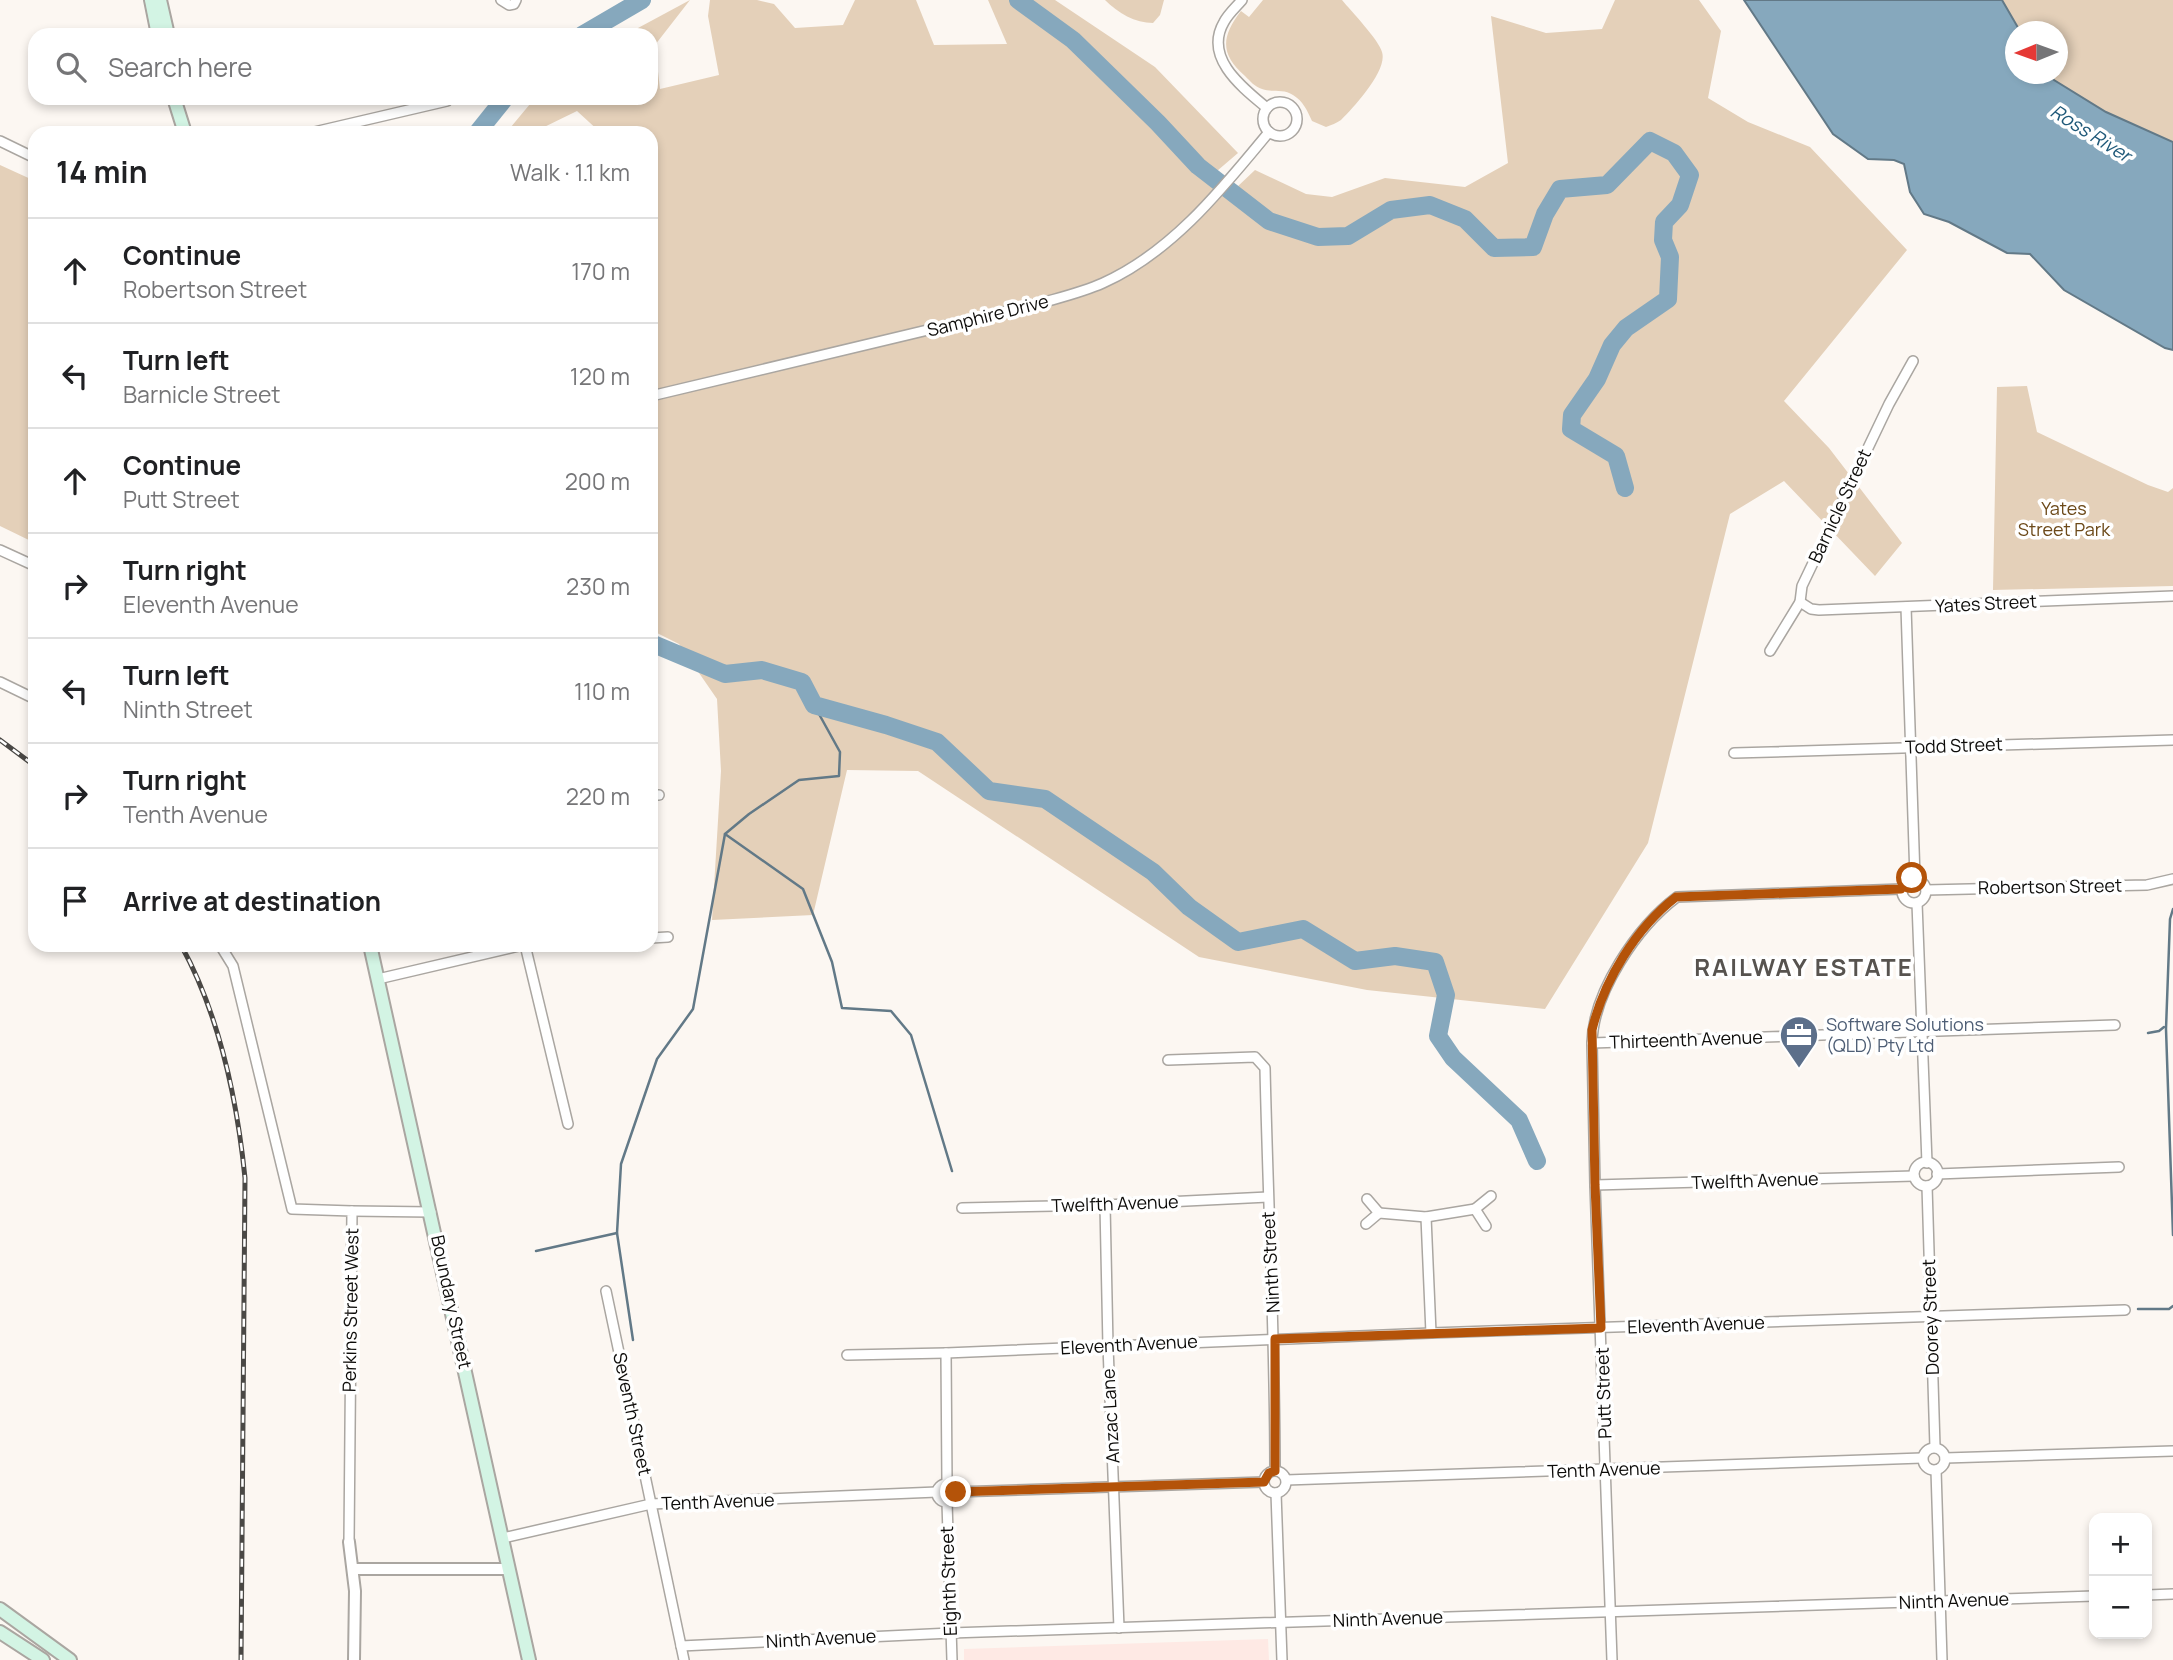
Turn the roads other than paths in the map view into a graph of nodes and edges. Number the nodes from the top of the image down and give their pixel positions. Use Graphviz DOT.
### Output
graph roads {
  1 [pos="151,0"];
  2 [pos="160,0"];
  3 [pos="501,0"];
  4 [pos="516,0"];
  5 [pos="1242,0"];
  6 [pos="157,28"];
  7 [pos="166,28"];
  8 [pos="177,105"];
  9 [pos="183,105"];
  10 [pos="430,105"];
  11 [pos="1267,108"];
  12 [pos="184,126"];
  13 [pos="186,126"];
  14 [pos="340,126"];
  15 [pos="1269,132"];
  16 [pos="0,142"];
  17 [pos="28,155"];
  18 [pos="1913,361"];
  19 [pos="658,394"];
  20 [pos="0,550"];
  21 [pos="28,563"];
  22 [pos="2173,596"];
  23 [pos="1800,602"];
  24 [pos="1906,607"];
  25 [pos="1770,651"];
  26 [pos="0,682"];
  27 [pos="28,696"];
  28 [pos="2173,740"];
  29 [pos="1912,748"];
  30 [pos="1734,753"];
  31 [pos="1915,878"];
  32 [pos="2173,879"];
  33 [pos="1901,889"];
  34 [pos="1926,890"];
  35 [pos="1917,903"];
  36 [pos="668,937"];
  37 [pos="658,938"];
  38 [pos="224,952"];
  39 [pos="372,952"];
  40 [pos="494,952"];
  41 [pos="526,952"];
  42 [pos="378,979"];
  43 [pos="2115,1025"];
  44 [pos="1921,1033"];
  45 [pos="1592,1043"];
  46 [pos="1168,1060"];
  47 [pos="568,1124"];
  48 [pos="1927,1163"];
  49 [pos="2119,1167"];
  50 [pos="1937,1174"];
  51 [pos="1914,1176"];
  52 [pos="1595,1185"];
  53 [pos="1927,1186"];
  54 [pos="1491,1196"];
  55 [pos="1268,1197"];
  56 [pos="1367,1199"];
  57 [pos="1105,1205"];
  58 [pos="962,1208"];
  59 [pos="1475,1209"];
  60 [pos="352,1211"];
  61 [pos="431,1212"];
  62 [pos="1379,1213"];
  63 [pos="1426,1217"];
  64 [pos="1366,1224"];
  65 [pos="1486,1226"];
  66 [pos="606,1291"];
  67 [pos="2125,1310"];
  68 [pos="1931,1317"];
  69 [pos="1601,1328"];
  70 [pos="1431,1333"];
  71 [pos="1275,1339"];
  72 [pos="1108,1346"];
  73 [pos="946,1353"];
  74 [pos="847,1355"];
  75 [pos="1935,1447"];
  76 [pos="2173,1451"];
  77 [pos="1922,1458"];
  78 [pos="1945,1458"];
  79 [pos="1607,1470"];
  80 [pos="1936,1470"];
  81 [pos="1275,1471"];
  82 [pos="1286,1480"];
  83 [pos="1264,1482"];
  84 [pos="947,1483"];
  85 [pos="1115,1486"];
  86 [pos="937,1492"];
  87 [pos="956,1492"];
  88 [pos="1276,1493"];
  89 [pos="947,1502"];
  90 [pos="651,1504"];
  91 [pos="503,1538"];
  92 [pos="349,1542"];
  93 [pos="353,1569"];
  94 [pos="509,1569"];
  95 [pos="2173,1594"];
  96 [pos="2152,1595"];
  97 [pos="2089,1596"];
  98 [pos="1940,1601"];
  99 [pos="0,1609"];
  100 [pos="1611,1612"];
  101 [pos="1281,1623"];
  102 [pos="1119,1628"];
  103 [pos="0,1632"];
  104 [pos="951,1633"];
  105 [pos="681,1646"];
  106 [pos="43,1660"];
  107 [pos="71,1660"];
  108 [pos="354,1660"];
  109 [pos="529,1660"];
  110 [pos="684,1660"];
  111 [pos="952,1660"];
  112 [pos="1282,1660"];
  113 [pos="1612,1660"];
  114 [pos="1942,1660"];
  1 -- 6 [label="main road"];
  2 -- 7 [label="main road"];
  3 -- 4 [label="street"];
  5 -- 11 [label="street"];
  8 -- 12 [label="main road"];
  9 -- 13 [label="main road"];
  10 -- 14 [label="street"];
  11 -- 15 [label="street"];
  11 -- 15 [label="street"];
  15 -- 19 [label="street, Samphire Drive"];
  16 -- 17 [label="street"];
  18 -- 23 [label="street, Barnicle Street"];
  20 -- 21 [label="street"];
  22 -- 24 [label="street, Yates Street"];
  23 -- 24 [label="street, Yates Street"];
  23 -- 25 [label="street, Barnicle Street"];
  24 -- 29 [label="street"];
  26 -- 27 [label="street"];
  28 -- 29 [label="street, Todd Street"];
  29 -- 30 [label="street, Todd Street"];
  29 -- 31 [label="street"];
  31 -- 33 [label="street"];
  31 -- 34 [label="street"];
  32 -- 34 [label="street, Robertson Street"];
  33 -- 35 [label="street"];
  33 -- 45 [label="street"];
  34 -- 35 [label="street"];
  35 -- 44 [label="street"];
  36 -- 37 [label="street"];
  38 -- 60 [label="street, Perkins Street West"];
  39 -- 42 [label="main road, Boundary Street"];
  40 -- 42 [label="street"];
  41 -- 47 [label="street"];
  42 -- 61 [label="main road, Boundary Street"];
  43 -- 44 [label="street, Thirteenth Avenue"];
  44 -- 45 [label="street, Thirteenth Avenue"];
  44 -- 48 [label="street"];
  45 -- 52 [label="street, Putt Street"];
  46 -- 55 [label="street, Ninth Street"];
  48 -- 50 [label="street"];
  48 -- 51 [label="street"];
  49 -- 50 [label="street"];
  50 -- 53 [label="street"];
  51 -- 52 [label="street, Twelfth Avenue"];
  51 -- 53 [label="street"];
  52 -- 69 [label="street, Putt Street"];
  53 -- 68 [label="street, Doorey Street"];
  54 -- 59 [label="street"];
  55 -- 57 [label="street, Twelfth Avenue"];
  55 -- 71 [label="street, Ninth Street"];
  56 -- 62 [label="street"];
  57 -- 58 [label="street, Twelfth Avenue"];
  57 -- 72 [label="street, Anzac Lane"];
  59 -- 63 [label="street"];
  59 -- 65 [label="street"];
  60 -- 61 [label="street"];
  60 -- 92 [label="street, Perkins Street West"];
  61 -- 91 [label="main road, Boundary Street"];
  62 -- 63 [label="street"];
  62 -- 64 [label="street"];
  63 -- 70 [label="street"];
  66 -- 90 [label="street, Seventh Street"];
  67 -- 68 [label="street, Eleventh Avenue"];
  68 -- 69 [label="street, Eleventh Avenue"];
  68 -- 75 [label="street, Doorey Street"];
  69 -- 70 [label="street, Eleventh Avenue"];
  69 -- 79 [label="street, Putt Street"];
  70 -- 71 [label="street, Eleventh Avenue"];
  71 -- 72 [label="street, Eleventh Avenue"];
  71 -- 81 [label="street, Ninth Street"];
  72 -- 73 [label="street, Eleventh Avenue"];
  72 -- 85 [label="street, Anzac Lane"];
  73 -- 74 [label="street, Eleventh Avenue"];
  73 -- 84 [label="street"];
  75 -- 77 [label="street"];
  75 -- 78 [label="street"];
  76 -- 78 [label="street"];
  77 -- 79 [label="street, Tenth Avenue"];
  77 -- 80 [label="street"];
  78 -- 80 [label="street"];
  79 -- 82 [label="street, Tenth Avenue"];
  79 -- 100 [label="street, Putt Street"];
  80 -- 98 [label="street"];
  81 -- 82 [label="street"];
  81 -- 83 [label="street"];
  82 -- 88 [label="street"];
  83 -- 85 [label="street"];
  83 -- 88 [label="street"];
  84 -- 86 [label="street"];
  84 -- 87 [label="street"];
  85 -- 87 [label="street"];
  85 -- 102 [label="street, Anzac Lane"];
  86 -- 89 [label="street"];
  86 -- 90 [label="street, Tenth Avenue"];
  87 -- 89 [label="street"];
  88 -- 101 [label="street"];
  89 -- 104 [label="street, Eighth Street"];
  90 -- 91 [label="street, Tenth Avenue"];
  90 -- 105 [label="street, Seventh Street"];
  91 -- 94 [label="main road, Boundary Street"];
  92 -- 93 [label="street, Perkins Street West"];
  93 -- 94 [label="street"];
  93 -- 108 [label="street, Perkins Street West"];
  94 -- 109 [label="main road, Boundary Street"];
  95 -- 96 [label="street"];
  97 -- 98 [label="street, Ninth Avenue"];
  98 -- 100 [label="street, Ninth Avenue"];
  98 -- 114 [label="street"];
  99 -- 107 [label="main road"];
  100 -- 101 [label="street, Ninth Avenue"];
  100 -- 113 [label="street, Putt Street"];
  101 -- 102 [label="street, Ninth Avenue"];
  101 -- 112 [label="street"];
  102 -- 104 [label="street, Ninth Avenue"];
  103 -- 106 [label="main road"];
  104 -- 105 [label="street, Ninth Avenue"];
  104 -- 111 [label="street, Eighth Street"];
  105 -- 110 [label="street, Seventh Street"];
}
